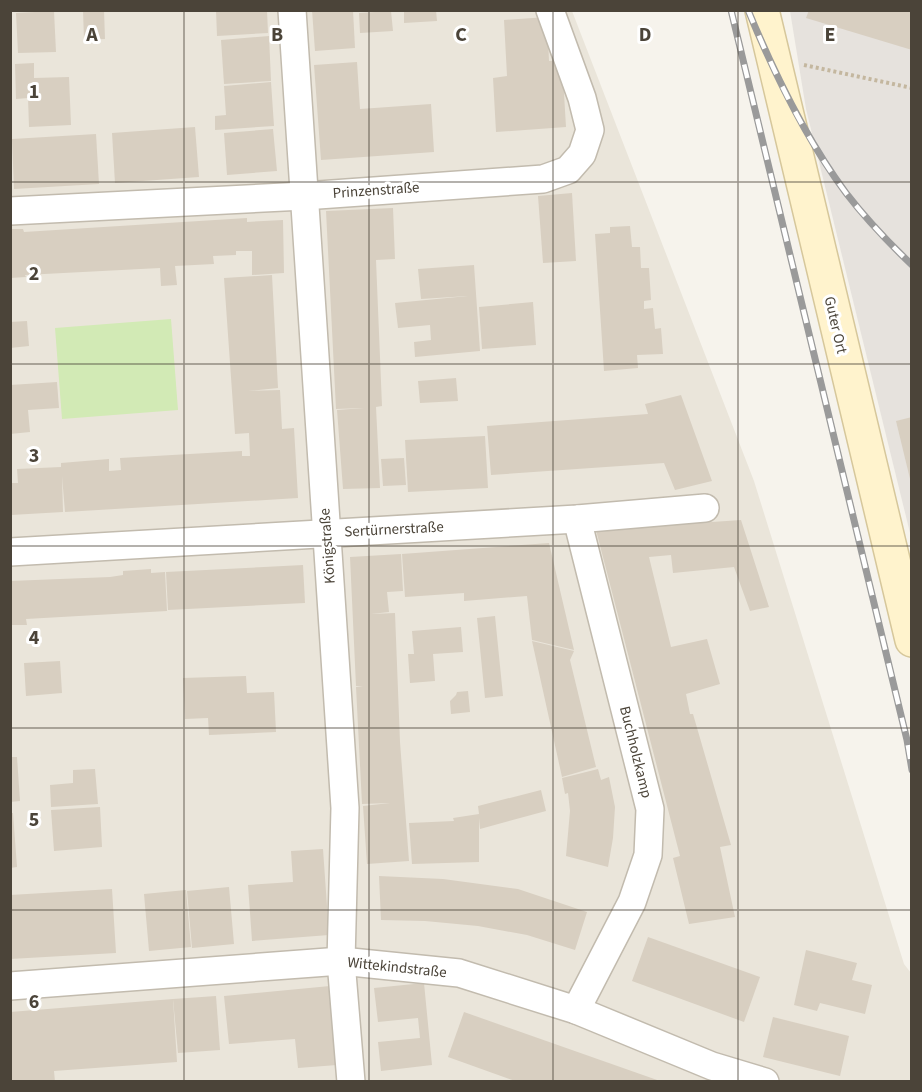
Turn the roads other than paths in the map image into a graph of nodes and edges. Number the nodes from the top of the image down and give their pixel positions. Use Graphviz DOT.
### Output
graph roads {
  1 [pos="292,10"];
  2 [pos="550,10"];
  3 [pos="762,10"];
  4 [pos="303,195"];
  5 [pos="10,211"];
  6 [pos="705,508"];
  7 [pos="577,519"];
  8 [pos="326,533"];
  9 [pos="10,552"];
  10 [pos="912,640"];
  11 [pos="341,961"];
  12 [pos="10,986"];
  13 [pos="576,1010"];
  14 [pos="351,1082"];
  15 [pos="765,1082"];
  1 -- 4 [label="street, Königstraße"];
  2 -- 4 [label="street, Prinzenstraße"];
  3 -- 10 [label="main road, Guter Ort"];
  4 -- 5 [label="street, Prinzenstraße"];
  4 -- 8 [label="street, Königstraße"];
  6 -- 7 [label="street, Sertürnerstraße"];
  7 -- 8 [label="street, Sertürnerstraße"];
  7 -- 13 [label="street, Buchholzkamp"];
  8 -- 9 [label="street, Sertürnerstraße"];
  8 -- 11 [label="street, Königstraße"];
  11 -- 12 [label="street, Wittekindstraße"];
  11 -- 13 [label="street, Wittekindstraße"];
  11 -- 14 [label="street, Königstraße"];
  13 -- 15 [label="street, Wittekindstraße"];
}
